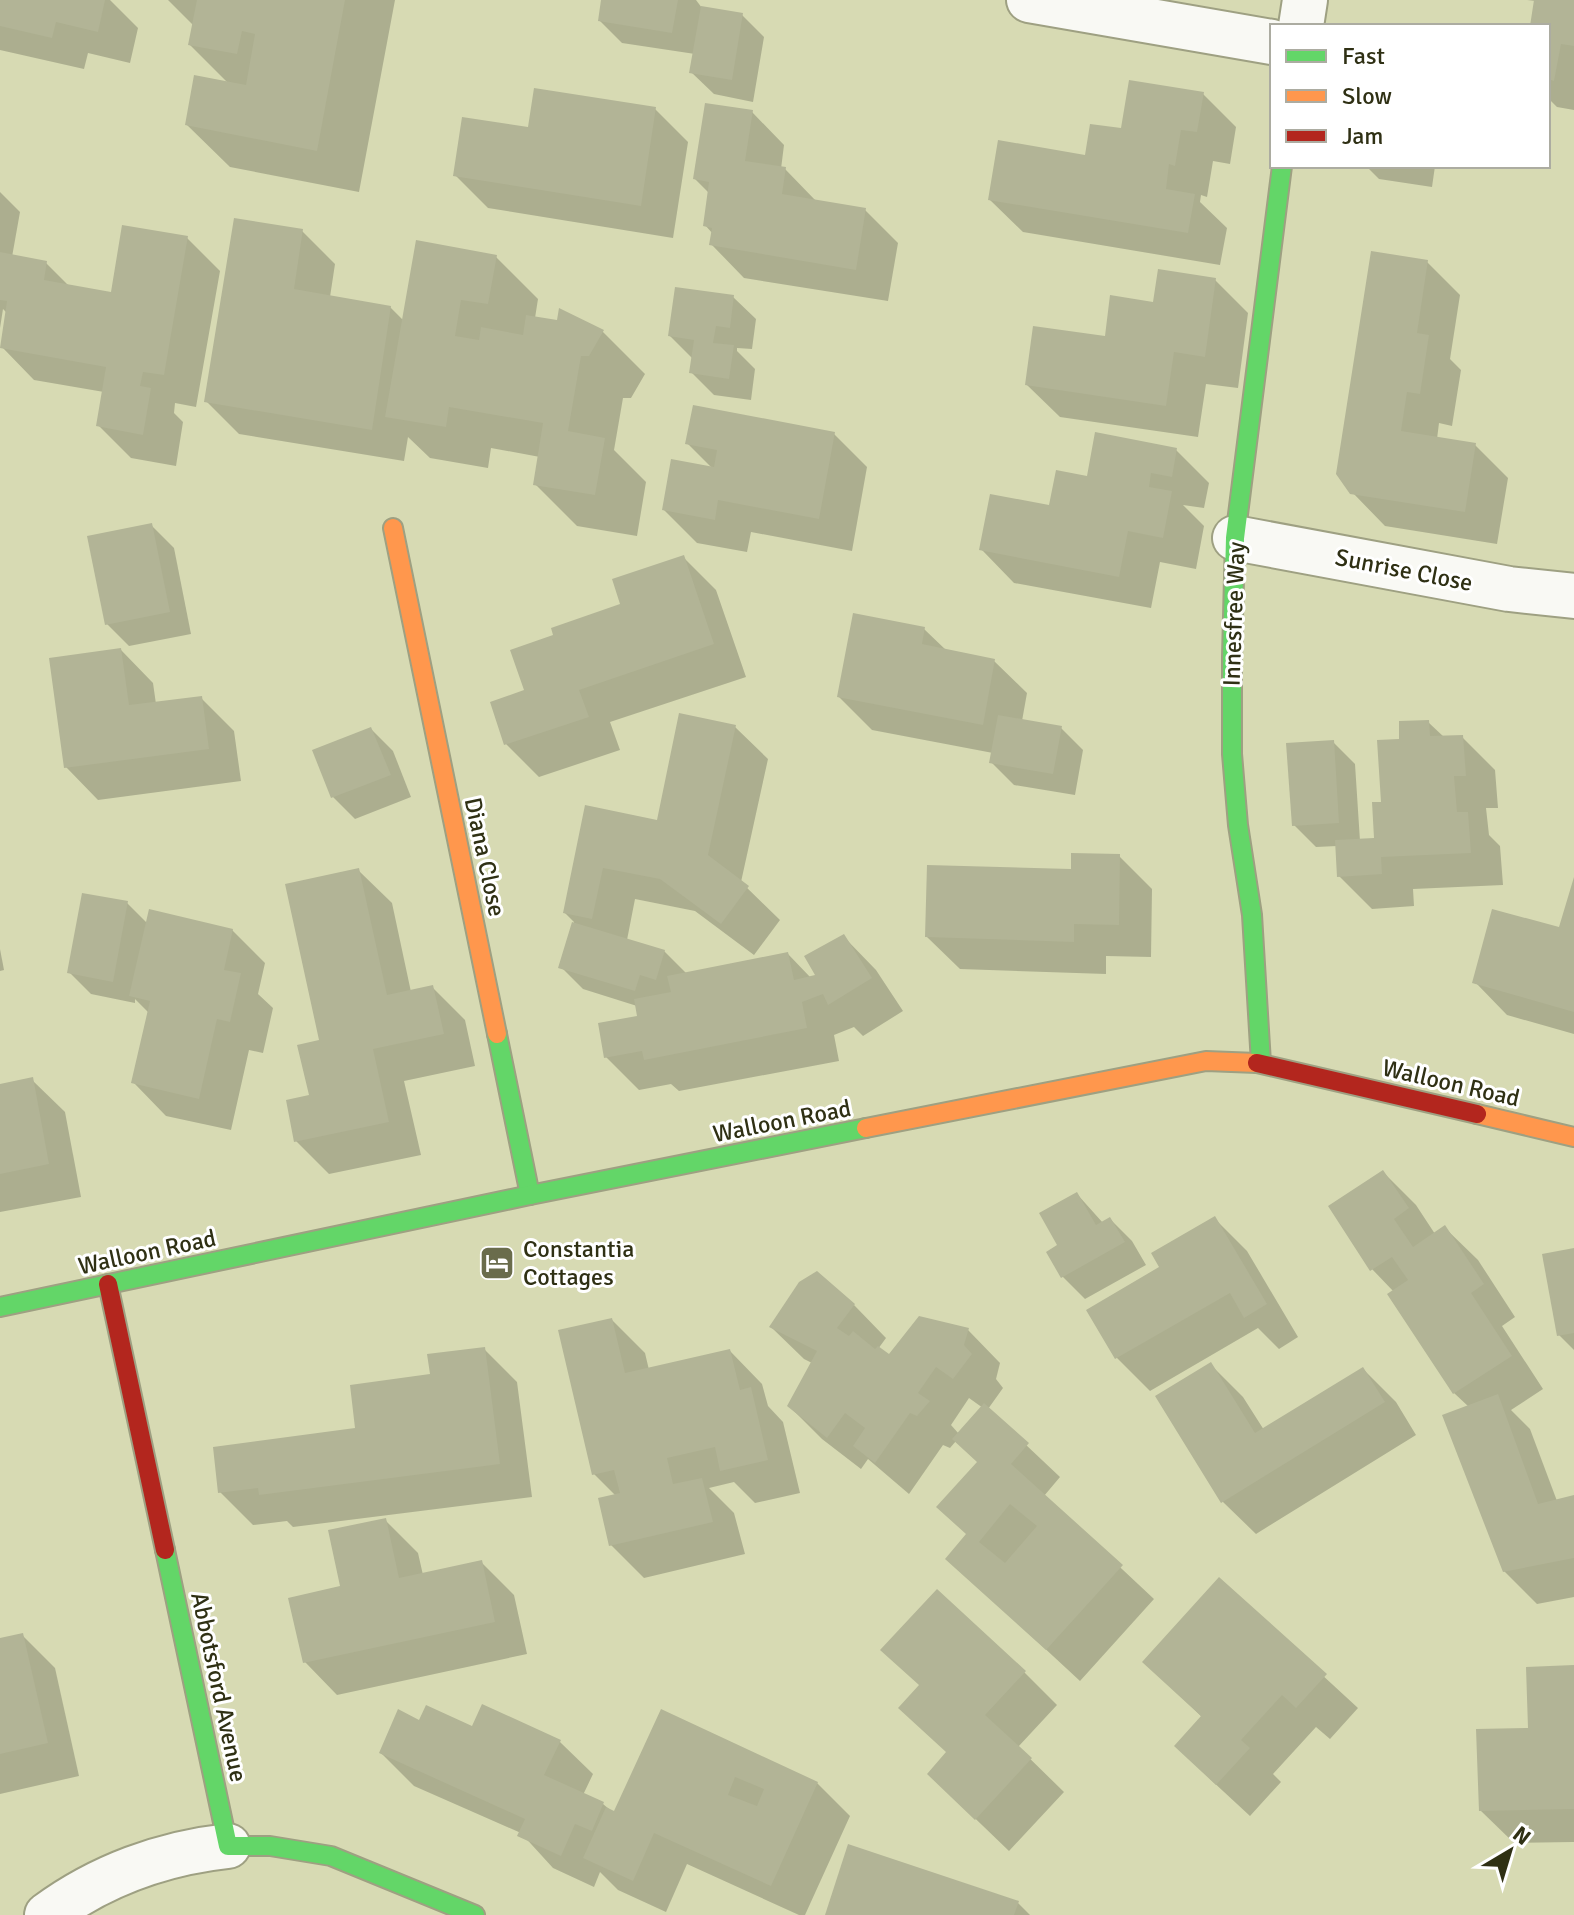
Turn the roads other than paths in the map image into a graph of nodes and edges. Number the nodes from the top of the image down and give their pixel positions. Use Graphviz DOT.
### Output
graph roads {
  1 [pos="1029,0"];
  2 [pos="1305,0"];
  3 [pos="1301,24"];
  4 [pos="1270,42"];
  5 [pos="1282,168"];
  6 [pos="393,528"];
  7 [pos="1235,538"];
  8 [pos="1574,596"];
  9 [pos="1261,1063"];
  10 [pos="1574,1137"];
  11 [pos="530,1195"];
  12 [pos="108,1284"];
  13 [pos="0,1307"];
  14 [pos="228,1846"];
  15 [pos="47,1915"];
  16 [pos="475,1915"];
  1 -- 4 [label="street"];
  2 -- 3 [label="street"];
  5 -- 7 [label="street, Innesfree Way"];
  6 -- 11 [label="street, Diana Close"];
  7 -- 8 [label="street, Sunrise Close"];
  7 -- 9 [label="street, Innesfree Way"];
  9 -- 10 [label="street, Walloon Road"];
  9 -- 11 [label="street, Walloon Road"];
  11 -- 12 [label="street, Walloon Road"];
  12 -- 13 [label="street, Walloon Road"];
  12 -- 14 [label="street, Abbotsford Avenue"];
  14 -- 15 [label="street"];
  14 -- 16 [label="street"];
}
